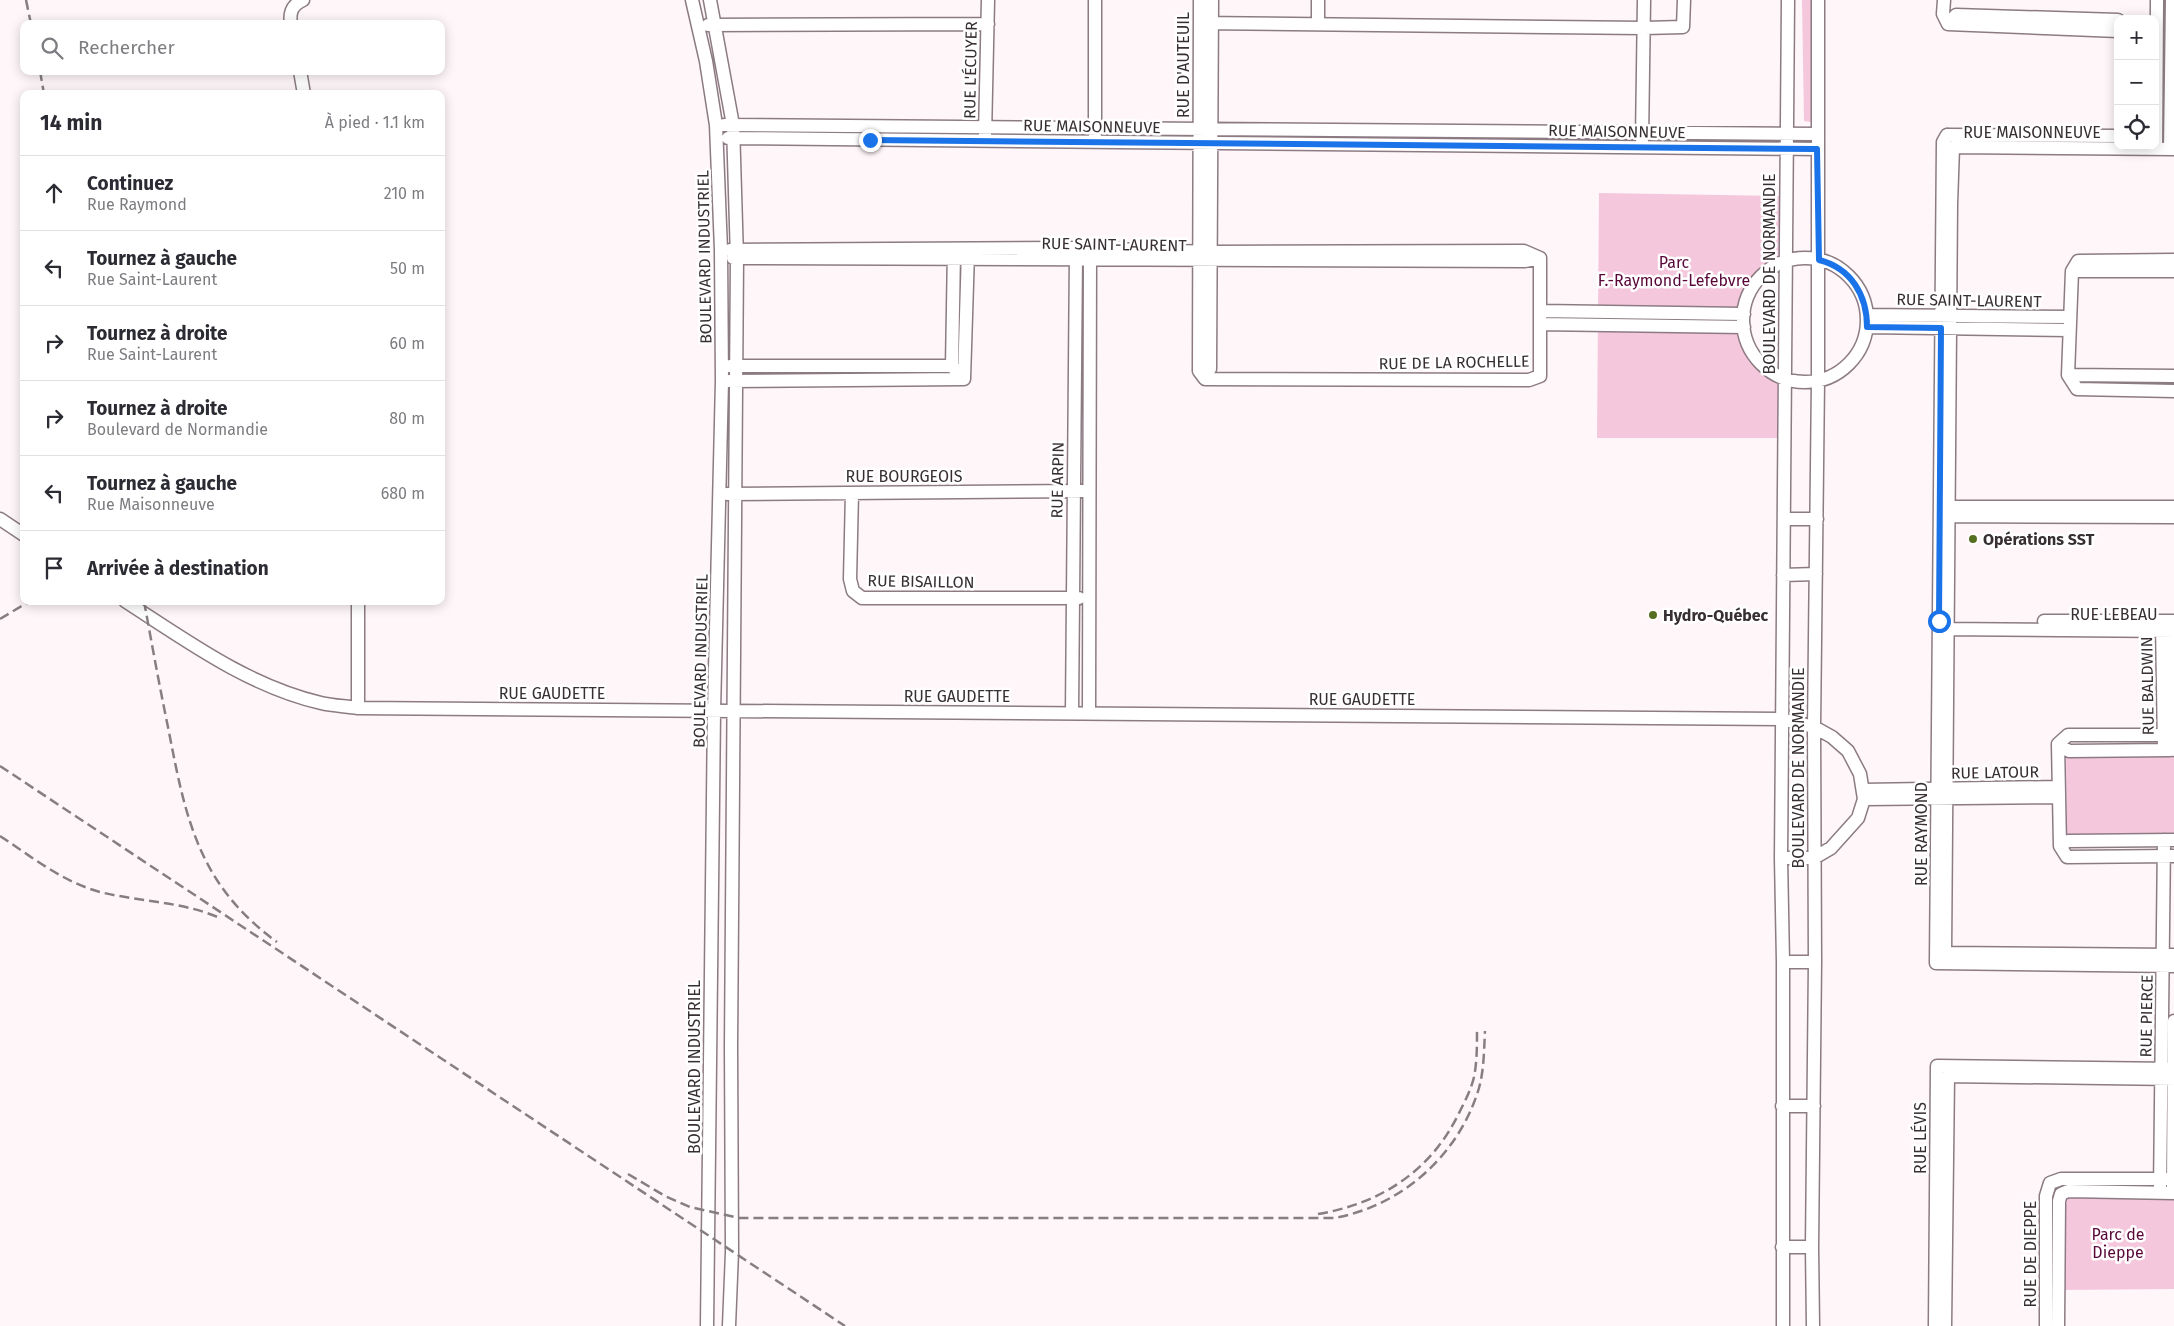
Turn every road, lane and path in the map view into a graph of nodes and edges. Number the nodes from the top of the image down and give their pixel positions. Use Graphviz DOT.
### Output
graph roads {
  1 [pos="303,0"];
  2 [pos="692,0"];
  3 [pos="710,0"];
  4 [pos="988,0"];
  5 [pos="1095,0"];
  6 [pos="1200,0"];
  7 [pos="1212,0"];
  8 [pos="1318,0"];
  9 [pos="1644,0"];
  10 [pos="1684,0"];
  11 [pos="1788,0"];
  12 [pos="1818,0"];
  13 [pos="1944,0"];
  14 [pos="1952,0"];
  15 [pos="2158,0"];
  16 [pos="2172,0"];
  17 [pos="2157,15"];
  18 [pos="291,20"];
  19 [pos="1952,20"];
  20 [pos="2114,20"];
  21 [pos="1206,23"];
  22 [pos="988,24"];
  23 [pos="1318,24"];
  24 [pos="699,25"];
  25 [pos="716,25"];
  26 [pos="2159,27"];
  27 [pos="2171,27"];
  28 [pos="1644,28"];
  29 [pos="2114,31"];
  30 [pos="2156,60"];
  31 [pos="301,75"];
  32 [pos="303,90"];
  33 [pos="2156,105"];
  34 [pos="716,125"];
  35 [pos="733,125"];
  36 [pos="870,126"];
  37 [pos="985,127"];
  38 [pos="1095,128"];
  39 [pos="1206,129"];
  40 [pos="1314,130"];
  41 [pos="1423,131"];
  42 [pos="1537,132"];
  43 [pos="1642,132"];
  44 [pos="1786,134"];
  45 [pos="1817,134"];
  46 [pos="1947,135"];
  47 [pos="2114,136"];
  48 [pos="718,138"];
  49 [pos="734,138"];
  50 [pos="870,140"];
  51 [pos="2159,140"];
  52 [pos="985,141"];
  53 [pos="2114,141"];
  54 [pos="1094,142"];
  55 [pos="2172,142"];
  56 [pos="1205,143"];
  57 [pos="1315,144"];
  58 [pos="1423,145"];
  59 [pos="1538,146"];
  60 [pos="1641,147"];
  61 [pos="1954,147"];
  62 [pos="1786,148"];
  63 [pos="1817,149"];
  64 [pos="1946,204"];
  65 [pos="954,253"];
  66 [pos="968,253"];
  67 [pos="721,254"];
  68 [pos="736,254"];
  69 [pos="1076,254"];
  70 [pos="1090,254"];
  71 [pos="1205,256"];
  72 [pos="1819,260"];
  73 [pos="1787,261"];
  74 [pos="2172,266"];
  75 [pos="1744,314"];
  76 [pos="2070,317"];
  77 [pos="1540,318"];
  78 [pos="1682,320"];
  79 [pos="1867,321"];
  80 [pos="1946,322"];
  81 [pos="1744,327"];
  82 [pos="2070,330"];
  83 [pos="722,366"];
  84 [pos="736,366"];
  85 [pos="860,366"];
  86 [pos="952,366"];
  87 [pos="1204,372"];
  88 [pos="2068,375"];
  89 [pos="2171,376"];
  90 [pos="1785,378"];
  91 [pos="964,379"];
  92 [pos="860,380"];
  93 [pos="1818,380"];
  94 [pos="736,381"];
  95 [pos="722,382"];
  96 [pos="2171,391"];
  97 [pos="1074,491"];
  98 [pos="1089,491"];
  99 [pos="852,493"];
  100 [pos="720,494"];
  101 [pos="735,494"];
  102 [pos="1944,512"];
  103 [pos="2172,512"];
  104 [pos="0,519"];
  105 [pos="1784,519"];
  106 [pos="1817,519"];
  107 [pos="20,532"];
  108 [pos="1816,574"];
  109 [pos="1783,575"];
  110 [pos="1073,598"];
  111 [pos="1089,598"];
  112 [pos="132,605"];
  113 [pos="358,605"];
  114 [pos="1943,625"];
  115 [pos="2170,626"];
  116 [pos="358,708"];
  117 [pos="714,711"];
  118 [pos="735,711"];
  119 [pos="1072,714"];
  120 [pos="1089,714"];
  121 [pos="1782,719"];
  122 [pos="1814,727"];
  123 [pos="2170,735"];
  124 [pos="2058,744"];
  125 [pos="2171,750"];
  126 [pos="2058,792"];
  127 [pos="1942,794"];
  128 [pos="1863,795"];
  129 [pos="2169,840"];
  130 [pos="2060,846"];
  131 [pos="712,856"];
  132 [pos="2169,856"];
  133 [pos="733,858"];
  134 [pos="1781,858"];
  135 [pos="1814,858"];
  136 [pos="711,922"];
  137 [pos="733,927"];
  138 [pos="2168,960"];
  139 [pos="1783,962"];
  140 [pos="1815,962"];
  141 [pos="2174,1021"];
  142 [pos="710,1042"];
  143 [pos="731,1047"];
  144 [pos="1937,1066"];
  145 [pos="2056,1073"];
  146 [pos="2170,1074"];
  147 [pos="1948,1076"];
  148 [pos="1782,1106"];
  149 [pos="1814,1106"];
  150 [pos="2169,1179"];
  151 [pos="2050,1183"];
  152 [pos="2169,1193"];
  153 [pos="2061,1194"];
  154 [pos="1941,1210"];
  155 [pos="1782,1247"];
  156 [pos="1812,1247"];
  157 [pos="707,1326"];
  158 [pos="729,1326"];
  159 [pos="1783,1326"];
  160 [pos="1813,1326"];
  161 [pos="1935,1326"];
  162 [pos="1945,1326"];
  163 [pos="2046,1326"];
  164 [pos="2058,1326"];
  1 -- 18 [label="street"];
  2 -- 24 [label="street, BOULEVARD INDUSTRIEL"];
  3 -- 25 [label="street, BOULEVARD INDUSTRIEL"];
  4 -- 22 [label="street, RUE L'ÉCUYER"];
  5 -- 38 [label="street"];
  6 -- 21 [label="street, RUE D'AUTEUIL"];
  7 -- 21 [label="street, RUE D'AUTEUIL"];
  8 -- 23 [label="street"];
  9 -- 28 [label="street"];
  10 -- 28 [label="street"];
  11 -- 44 [label="street, BOULEVARD DE NORMANDIE"];
  12 -- 45 [label="street, BOULEVARD DE NORMANDIE"];
  13 -- 19 [label="street"];
  14 -- 19 [label="street"];
  15 -- 17 [label="street"];
  16 -- 27 [label="street"];
  19 -- 20 [label="street"];
  19 -- 29 [label="street"];
  21 -- 23 [label="street"];
  21 -- 39 [label="street, RUE D'AUTEUIL"];
  22 -- 25 [label="street"];
  22 -- 37 [label="street, RUE L'ÉCUYER"];
  23 -- 28 [label="street"];
  24 -- 25 [label="street"];
  24 -- 34 [label="street, BOULEVARD INDUSTRIEL"];
  25 -- 35 [label="street, BOULEVARD INDUSTRIEL"];
  26 -- 27 [label="street"];
  27 -- 55 [label="street"];
  28 -- 43 [label="street"];
  30 -- 33 [label="street"];
  31 -- 32 [label="street"];
  34 -- 35 [label="street, RUE MAISONNEUVE"];
  34 -- 48 [label="street, BOULEVARD INDUSTRIEL"];
  35 -- 36 [label="street, RUE MAISONNEUVE"];
  35 -- 49 [label="street, BOULEVARD INDUSTRIEL"];
  36 -- 37 [label="street, RUE MAISONNEUVE"];
  36 -- 50 [label="street"];
  37 -- 38 [label="street, RUE MAISONNEUVE"];
  37 -- 52 [label="street, RUE L'ÉCUYER"];
  38 -- 39 [label="street, RUE MAISONNEUVE"];
  38 -- 54 [label="street"];
  39 -- 40 [label="street, RUE MAISONNEUVE"];
  39 -- 56 [label="street, RUE D'AUTEUIL"];
  40 -- 41 [label="street, RUE MAISONNEUVE"];
  40 -- 57 [label="street"];
  41 -- 42 [label="street, RUE MAISONNEUVE"];
  41 -- 58 [label="street"];
  42 -- 43 [label="street, RUE MAISONNEUVE"];
  42 -- 59 [label="street, RUE MAISONNEUVE"];
  43 -- 44 [label="street, RUE MAISONNEUVE"];
  43 -- 60 [label="street"];
  44 -- 45 [label="street, RUE MAISONNEUVE"];
  44 -- 62 [label="street, BOULEVARD DE NORMANDIE"];
  45 -- 63 [label="street, BOULEVARD DE NORMANDIE"];
  46 -- 47 [label="street, RUE MAISONNEUVE"];
  46 -- 61 [label="street, RUE MAISONNEUVE"];
  46 -- 64 [label="street, RUE RAYMOND"];
  48 -- 49 [label="street, RUE MAISONNEUVE"];
  48 -- 67 [label="street, BOULEVARD INDUSTRIEL"];
  49 -- 50 [label="street, RUE MAISONNEUVE"];
  49 -- 68 [label="street, BOULEVARD INDUSTRIEL"];
  50 -- 52 [label="street, RUE MAISONNEUVE"];
  51 -- 55 [label="street, RUE MAISONNEUVE"];
  52 -- 54 [label="street, RUE MAISONNEUVE"];
  53 -- 61 [label="street, RUE MAISONNEUVE"];
  54 -- 56 [label="street, RUE MAISONNEUVE"];
  56 -- 57 [label="street, RUE MAISONNEUVE"];
  56 -- 71 [label="street, RUE D'AUTEUIL"];
  57 -- 58 [label="street, RUE MAISONNEUVE"];
  58 -- 59 [label="street, RUE MAISONNEUVE"];
  59 -- 60 [label="street, RUE MAISONNEUVE"];
  60 -- 62 [label="street, RUE MAISONNEUVE"];
  61 -- 64 [label="street, RUE RAYMOND"];
  62 -- 63 [label="street, RUE MAISONNEUVE"];
  62 -- 73 [label="street, BOULEVARD DE NORMANDIE"];
  63 -- 72 [label="street, BOULEVARD DE NORMANDIE"];
  64 -- 80 [label="street, RUE RAYMOND"];
  65 -- 66 [label="street, RUE SAINT-LAURENT"];
  65 -- 68 [label="street, RUE SAINT-LAURENT"];
  65 -- 86 [label="street"];
  66 -- 69 [label="street, RUE SAINT-LAURENT"];
  66 -- 91 [label="street"];
  67 -- 68 [label="street, RUE SAINT-LAURENT"];
  67 -- 83 [label="street, BOULEVARD INDUSTRIEL"];
  68 -- 84 [label="street, BOULEVARD INDUSTRIEL"];
  69 -- 70 [label="street, RUE SAINT-LAURENT"];
  69 -- 97 [label="street, RUE ARPIN"];
  70 -- 71 [label="street, RUE SAINT-LAURENT"];
  70 -- 98 [label="street, RUE ARPIN"];
  71 -- 77 [label="street, RUE SAINT-LAURENT"];
  71 -- 87 [label="street, RUE D'AUTEUIL"];
  72 -- 73 [label="street"];
  72 -- 79 [label="street"];
  72 -- 93 [label="street, BOULEVARD DE NORMANDIE"];
  73 -- 75 [label="street"];
  73 -- 90 [label="street, BOULEVARD DE NORMANDIE"];
  74 -- 76 [label="street"];
  75 -- 78 [label="street"];
  75 -- 81 [label="street"];
  76 -- 80 [label="street, RUE SAINT-LAURENT"];
  76 -- 82 [label="street"];
  77 -- 78 [label="street"];
  77 -- 87 [label="street, RUE DE LA ROCHELLE"];
  78 -- 81 [label="street"];
  79 -- 80 [label="street, RUE SAINT-LAURENT"];
  79 -- 93 [label="street"];
  80 -- 82 [label="street, RUE SAINT-LAURENT"];
  80 -- 102 [label="street, RUE RAYMOND"];
  81 -- 90 [label="street"];
  82 -- 88 [label="street"];
  83 -- 84 [label="street"];
  83 -- 95 [label="street, BOULEVARD INDUSTRIEL"];
  84 -- 85 [label="street"];
  84 -- 94 [label="street, BOULEVARD INDUSTRIEL"];
  85 -- 86 [label="street"];
  85 -- 92 [label="street"];
  86 -- 91 [label="street"];
  88 -- 89 [label="street"];
  88 -- 96 [label="street"];
  89 -- 96 [label="street"];
  90 -- 93 [label="street"];
  90 -- 105 [label="street, BOULEVARD DE NORMANDIE"];
  91 -- 92 [label="street"];
  92 -- 94 [label="street"];
  93 -- 106 [label="street, BOULEVARD DE NORMANDIE"];
  94 -- 95 [label="street"];
  94 -- 101 [label="street, BOULEVARD INDUSTRIEL"];
  95 -- 100 [label="street, BOULEVARD INDUSTRIEL"];
  97 -- 98 [label="street, RUE BOURGEOIS"];
  97 -- 99 [label="street, RUE BOURGEOIS"];
  97 -- 110 [label="street, RUE ARPIN"];
  98 -- 111 [label="street, RUE ARPIN"];
  99 -- 101 [label="street, RUE BOURGEOIS"];
  99 -- 110 [label="street, RUE BISAILLON"];
  100 -- 101 [label="street, RUE BOURGEOIS"];
  100 -- 117 [label="street, BOULEVARD INDUSTRIEL"];
  101 -- 118 [label="street, BOULEVARD INDUSTRIEL"];
  102 -- 103 [label="street"];
  102 -- 114 [label="street, RUE RAYMOND"];
  104 -- 107 [label="street"];
  105 -- 106 [label="street"];
  105 -- 109 [label="street, BOULEVARD DE NORMANDIE"];
  106 -- 108 [label="street, BOULEVARD DE NORMANDIE"];
  108 -- 109 [label="street"];
  108 -- 122 [label="street, BOULEVARD DE NORMANDIE"];
  109 -- 121 [label="street, BOULEVARD DE NORMANDIE"];
  110 -- 111 [label="street, RUE BISAILLON"];
  110 -- 119 [label="street, RUE ARPIN"];
  111 -- 120 [label="street, RUE ARPIN"];
  112 -- 116 [label="street, RUE GAUDETTE"];
  113 -- 116 [label="street"];
  114 -- 115 [label="street, RUE LEBEAU"];
  114 -- 127 [label="street, RUE RAYMOND"];
  115 -- 123 [label="street, RUE BALDWIN"];
  116 -- 117 [label="street, RUE GAUDETTE"];
  117 -- 118 [label="street, RUE GAUDETTE"];
  117 -- 131 [label="street, BOULEVARD INDUSTRIEL"];
  118 -- 119 [label="street, RUE GAUDETTE"];
  118 -- 133 [label="street, BOULEVARD INDUSTRIEL"];
  119 -- 120 [label="street, RUE GAUDETTE"];
  120 -- 121 [label="street, RUE GAUDETTE"];
  121 -- 122 [label="street, RUE GAUDETTE"];
  121 -- 134 [label="street, BOULEVARD DE NORMANDIE"];
  122 -- 128 [label="street"];
  122 -- 135 [label="street, BOULEVARD DE NORMANDIE"];
  123 -- 124 [label="street"];
  123 -- 125 [label="street, RUE BALDWIN"];
  124 -- 125 [label="street"];
  124 -- 126 [label="street"];
  126 -- 127 [label="street, RUE LATOUR"];
  126 -- 130 [label="street, RUE LATOUR"];
  127 -- 128 [label="street, RUE LATOUR"];
  127 -- 138 [label="street, RUE RAYMOND"];
  128 -- 135 [label="street"];
  129 -- 130 [label="street"];
  129 -- 132 [label="street, RUE PIERCE"];
  130 -- 132 [label="street"];
  131 -- 133 [label="street"];
  131 -- 136 [label="street, BOULEVARD INDUSTRIEL"];
  132 -- 138 [label="street, RUE PIERCE"];
  133 -- 137 [label="street, BOULEVARD INDUSTRIEL"];
  134 -- 135 [label="street"];
  134 -- 139 [label="street, BOULEVARD DE NORMANDIE"];
  135 -- 140 [label="street, BOULEVARD DE NORMANDIE"];
  136 -- 137 [label="street"];
  136 -- 142 [label="street, BOULEVARD INDUSTRIEL"];
  137 -- 143 [label="street, BOULEVARD INDUSTRIEL"];
  138 -- 146 [label="street, RUE PIERCE"];
  139 -- 140 [label="street"];
  139 -- 148 [label="street, BOULEVARD DE NORMANDIE"];
  140 -- 149 [label="street, BOULEVARD DE NORMANDIE"];
  141 -- 146 [label="street, RUE PIERCE"];
  142 -- 143 [label="street"];
  142 -- 157 [label="street, BOULEVARD INDUSTRIEL"];
  143 -- 158 [label="street, BOULEVARD INDUSTRIEL"];
  144 -- 145 [label="street"];
  144 -- 147 [label="street"];
  144 -- 154 [label="street, RUE LÉVIS"];
  145 -- 146 [label="street"];
  145 -- 147 [label="street"];
  146 -- 150 [label="street, RUE PIERCE"];
  147 -- 154 [label="street, RUE LÉVIS"];
  148 -- 149 [label="street"];
  148 -- 155 [label="street, BOULEVARD DE NORMANDIE"];
  149 -- 156 [label="street, BOULEVARD DE NORMANDIE"];
  150 -- 151 [label="street, RUE DE DIEPPE"];
  150 -- 152 [label="street, RUE PIERCE"];
  151 -- 153 [label="street, RUE DE DIEPPE"];
  151 -- 163 [label="street, RUE DE DIEPPE"];
  152 -- 153 [label="street, RUE DE DIEPPE"];
  153 -- 164 [label="street, RUE DE DIEPPE"];
  154 -- 161 [label="street, RUE LÉVIS"];
  154 -- 162 [label="street, RUE LÉVIS"];
  155 -- 156 [label="street"];
  155 -- 159 [label="street, BOULEVARD DE NORMANDIE"];
  156 -- 160 [label="street, BOULEVARD DE NORMANDIE"];
}
